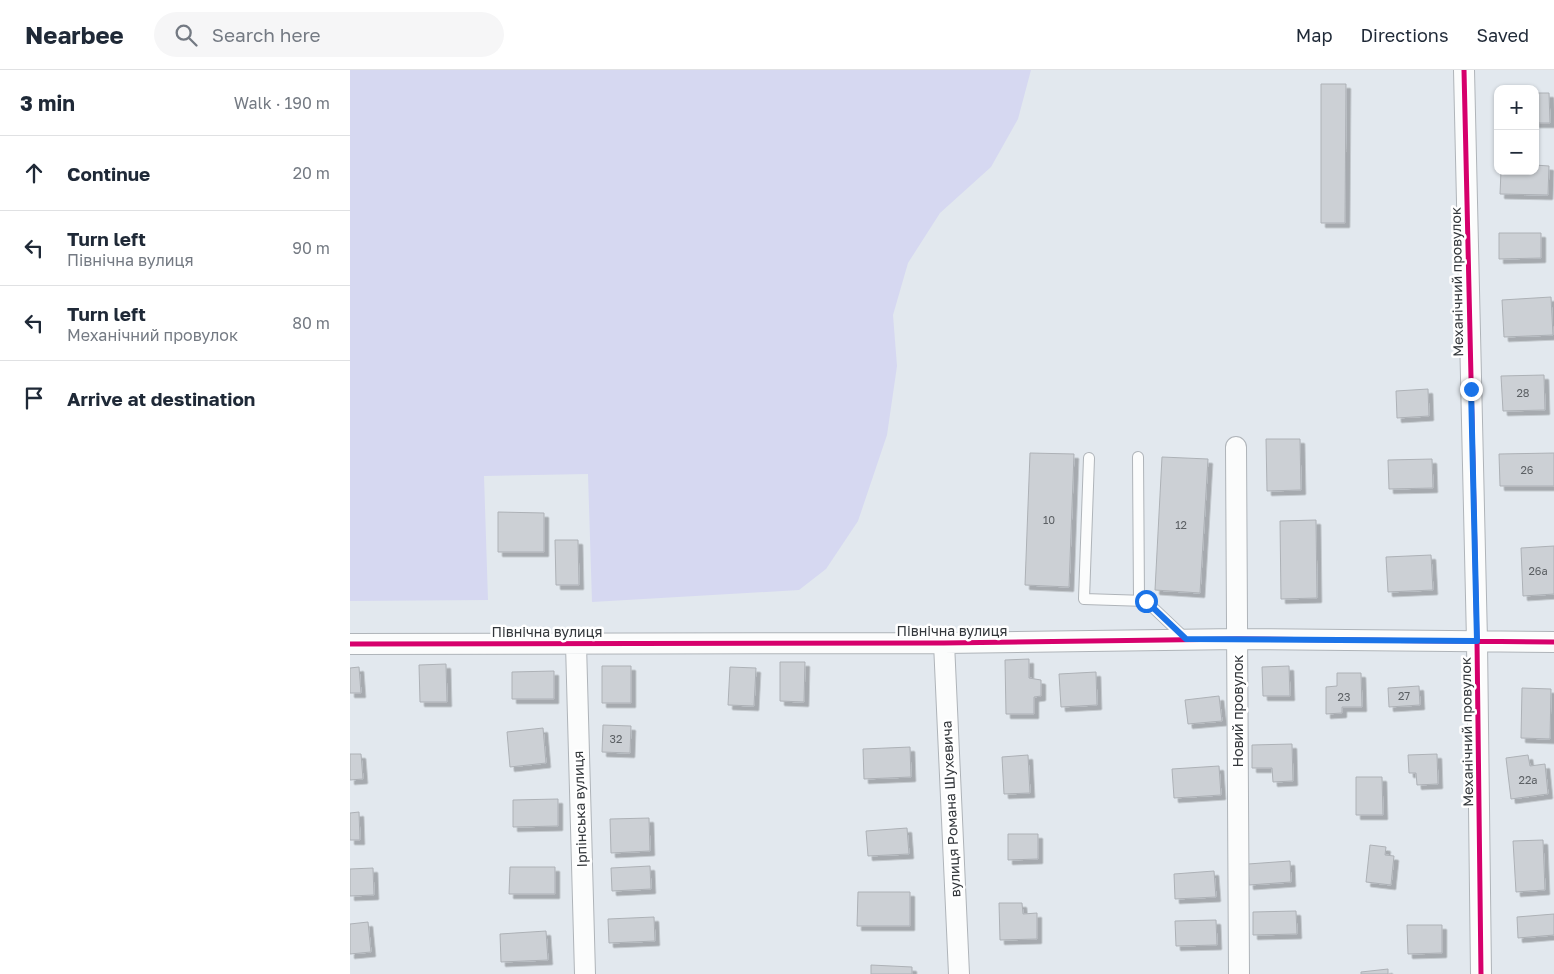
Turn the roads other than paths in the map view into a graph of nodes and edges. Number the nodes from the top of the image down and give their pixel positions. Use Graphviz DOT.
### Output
graph roads {
  1 [pos="1464,70"];
  2 [pos="1236,447"];
  3 [pos="1138,457"];
  4 [pos="1088,458"];
  5 [pos="1139,600"];
  6 [pos="1238,638"];
  7 [pos="1186,639"];
  8 [pos="1477,641"];
  9 [pos="1554,642"];
  10 [pos="944,643"];
  11 [pos="350,644"];
  12 [pos="576,644"];
  13 [pos="585,974"];
  14 [pos="959,974"];
  15 [pos="1239,974"];
  16 [pos="1481,974"];
  1 -- 8 [label="street, Механічний провулок"];
  2 -- 6 [label="street, Новий провулок"];
  3 -- 5 [label="lane"];
  4 -- 5 [label="lane"];
  5 -- 7 [label="lane"];
  6 -- 7 [label="street, Північна вулиця"];
  6 -- 8 [label="street, Північна вулиця"];
  6 -- 15 [label="street, Новий провулок"];
  7 -- 10 [label="street, Північна вулиця"];
  8 -- 9 [label="street, Північна вулиця"];
  8 -- 16 [label="street, Механічний провулок"];
  10 -- 12 [label="street, Північна вулиця"];
  10 -- 14 [label="street, вулиця Романа Шухевича"];
  11 -- 12 [label="street, Північна вулиця"];
  12 -- 13 [label="street, Ірпінська вулиця"];
}
